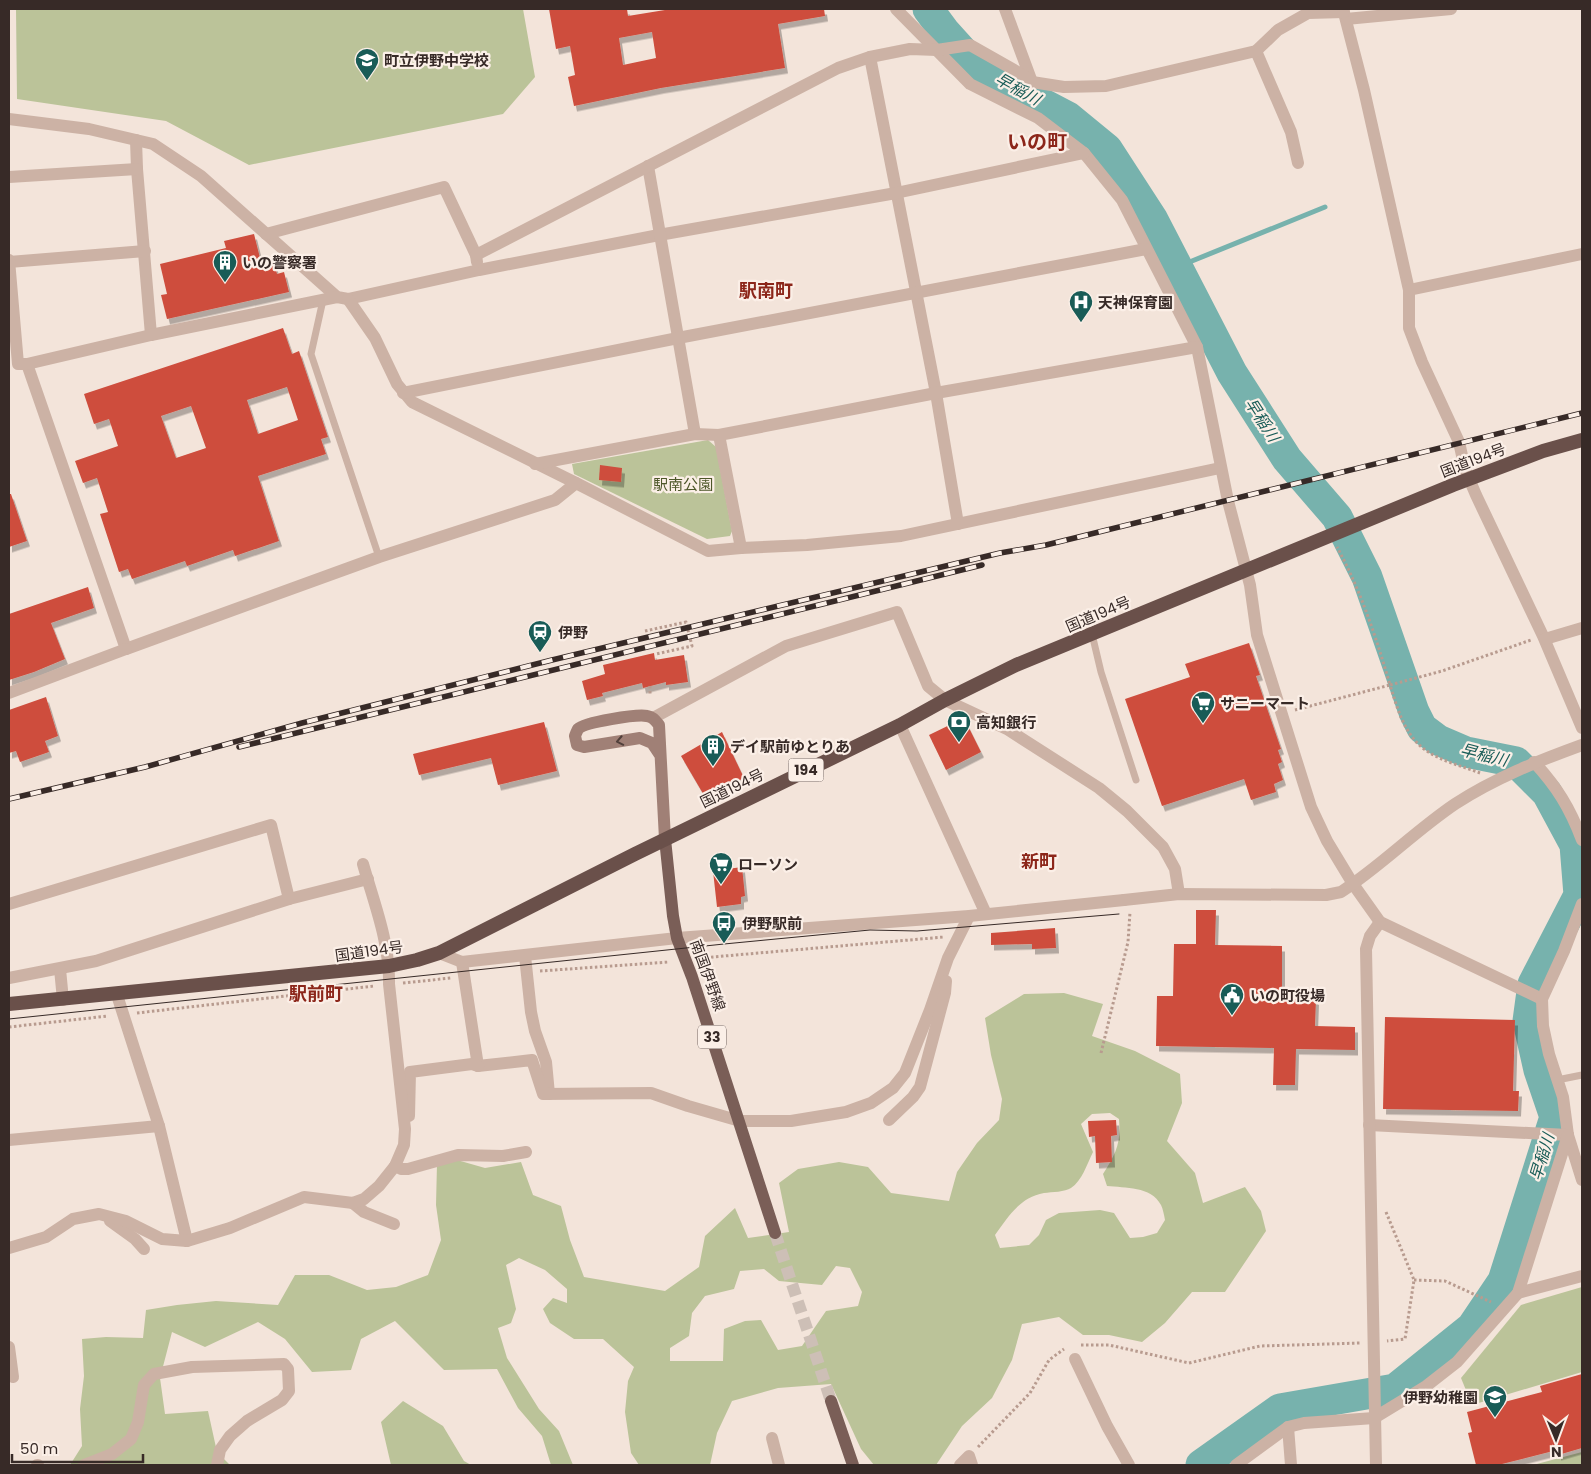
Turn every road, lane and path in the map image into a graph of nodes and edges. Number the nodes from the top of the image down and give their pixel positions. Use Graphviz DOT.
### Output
graph roads {
  1 [pos="896,9"];
  2 [pos="1005,9"];
  3 [pos="1451,9"];
  4 [pos="1344,13"];
  5 [pos="937,50"];
  6 [pos="1256,51"];
  7 [pos="870,58"];
  8 [pos="1032,82"];
  9 [pos="9,119"];
  10 [pos="136,140"];
  11 [pos="1084,153"];
  12 [pos="1298,163"];
  13 [pos="648,166"];
  14 [pos="137,169"];
  15 [pos="9,177"];
  16 [pos="896,193"];
  17 [pos="266,234"];
  18 [pos="659,235"];
  19 [pos="1146,249"];
  20 [pos="145,251"];
  21 [pos="1582,254"];
  22 [pos="476,255"];
  23 [pos="9,261"];
  24 [pos="479,270"];
  25 [pos="1409,290"];
  26 [pos="916,294"];
  27 [pos="342,298"];
  28 [pos="323,300"];
  29 [pos="151,335"];
  30 [pos="678,338"];
  31 [pos="1197,347"];
  32 [pos="18,365"];
  33 [pos="403,393"];
  34 [pos="936,393"];
  35 [pos="695,434"];
  36 [pos="719,435"];
  37 [pos="1582,440"];
  38 [pos="535,464"];
  39 [pos="1220,468"];
  40 [pos="1470,478"];
  41 [pos="576,483"];
  42 [pos="958,524"];
  43 [pos="1330,536"];
  44 [pos="741,548"];
  45 [pos="379,557"];
  46 [pos="1246,571"];
  47 [pos="1582,628"];
  48 [pos="645,631"];
  49 [pos="1092,634"];
  50 [pos="1544,638"];
  51 [pos="126,649"];
  52 [pos="656,654"];
  53 [pos="1390,685"];
  54 [pos="650,686"];
  55 [pos="9,693"];
  56 [pos="650,696"];
  57 [pos="944,700"];
  58 [pos="1282,713"];
  59 [pos="653,718"];
  60 [pos="900,725"];
  61 [pos="1582,728"];
  62 [pos="1582,745"];
  63 [pos="660,755"];
  64 [pos="1534,762"];
  65 [pos="1136,780"];
  66 [pos="1497,780"];
  67 [pos="665,839"];
  68 [pos="1582,840"];
  69 [pos="363,864"];
  70 [pos="368,879"];
  71 [pos="1354,884"];
  72 [pos="1179,894"];
  73 [pos="289,899"];
  74 [pos="1128,899"];
  75 [pos="9,904"];
  76 [pos="1582,904"];
  77 [pos="986,914"];
  78 [pos="969,916"];
  79 [pos="1380,922"];
  80 [pos="959,936"];
  81 [pos="677,938"];
  82 [pos="439,953"];
  83 [pos="525,956"];
  84 [pos="701,958"];
  85 [pos="948,958"];
  86 [pos="462,962"];
  87 [pos="669,962"];
  88 [pos="389,966"];
  89 [pos="60,969"];
  90 [pos="527,972"];
  91 [pos="464,977"];
  92 [pos="9,978"];
  93 [pos="389,984"];
  94 [pos="117,995"];
  95 [pos="1542,999"];
  96 [pos="63,1000"];
  97 [pos="9,1004"];
  98 [pos="123,1014"];
  99 [pos="9,1027"];
  100 [pos="1101,1053"];
  101 [pos="478,1066"];
  102 [pos="1582,1075"];
  103 [pos="1557,1080"];
  104 [pos="549,1094"];
  105 [pos="889,1120"];
  106 [pos="740,1121"];
  107 [pos="1369,1125"];
  108 [pos="159,1126"];
  109 [pos="405,1129"];
  110 [pos="1568,1135"];
  111 [pos="9,1140"];
  112 [pos="526,1152"];
  113 [pos="395,1166"];
  114 [pos="1582,1180"];
  115 [pos="353,1203"];
  116 [pos="1384,1208"];
  117 [pos="99,1214"];
  118 [pos="394,1224"];
  119 [pos="775,1232"];
  120 [pos="187,1241"];
  121 [pos="9,1248"];
  122 [pos="144,1249"];
  123 [pos="1582,1276"];
  124 [pos="1414,1280"];
  125 [pos="1518,1293"];
  126 [pos="1504,1308"];
  127 [pos="1373,1342"];
  128 [pos="1068,1346"];
  129 [pos="1076,1346"];
  130 [pos="9,1347"];
  131 [pos="1076,1359"];
  132 [pos="13,1377"];
  133 [pos="831,1401"];
  134 [pos="1374,1418"];
  135 [pos="1288,1427"];
  136 [pos="772,1438"];
  137 [pos="967,1462"];
  138 [pos="84,1465"];
  139 [pos="217,1465"];
  140 [pos="779,1465"];
  141 [pos="853,1465"];
  142 [pos="1129,1465"];
  143 [pos="1236,1465"];
  144 [pos="1291,1465"];
  145 [pos="1376,1465"];
  1 -- 5 [label="street"];
  2 -- 8 [label="street"];
  3 -- 4 [label="street"];
  4 -- 6 [label="street"];
  4 -- 25 [label="street"];
  5 -- 7 [label="street"];
  5 -- 8 [label="street"];
  5 -- 11 [label="street"];
  6 -- 8 [label="street"];
  6 -- 12 [label="street"];
  7 -- 13 [label="street"];
  7 -- 16 [label="street"];
  9 -- 10 [label="street"];
  10 -- 14 [label="street"];
  10 -- 17 [label="street"];
  11 -- 16 [label="street"];
  11 -- 19 [label="street"];
  13 -- 18 [label="street"];
  13 -- 22 [label="street"];
  14 -- 15 [label="street"];
  14 -- 20 [label="street"];
  16 -- 18 [label="street"];
  16 -- 26 [label="street"];
  17 -- 22 [label="street"];
  17 -- 27 [label="street"];
  18 -- 24 [label="street"];
  18 -- 30 [label="street"];
  19 -- 26 [label="street"];
  19 -- 31 [label="street"];
  20 -- 23 [label="street"];
  20 -- 29 [label="street"];
  21 -- 25 [label="street"];
  22 -- 24 [label="street"];
  23 -- 32 [label="street"];
  24 -- 27 [label="street"];
  25 -- 40 [label="street"];
  26 -- 30 [label="street"];
  26 -- 34 [label="street"];
  27 -- 28 [label="street"];
  27 -- 33 [label="street"];
  28 -- 29 [label="street"];
  28 -- 45 [label="lane"];
  29 -- 32 [label="street"];
  30 -- 33 [label="street"];
  30 -- 35 [label="street"];
  31 -- 34 [label="street"];
  31 -- 39 [label="street"];
  32 -- 51 [label="street"];
  33 -- 38 [label="street"];
  34 -- 36 [label="street"];
  34 -- 42 [label="street"];
  35 -- 36 [label="street"];
  35 -- 38 [label="street"];
  36 -- 44 [label="street"];
  37 -- 40 [label="highway, 国道194号 / 194"];
  38 -- 41 [label="street"];
  39 -- 42 [label="street"];
  39 -- 46 [label="street"];
  40 -- 43 [label="highway, 国道194号 / 194"];
  40 -- 50 [label="street"];
  41 -- 44 [label="street"];
  41 -- 45 [label="street"];
  42 -- 44 [label="street"];
  43 -- 46 [label="highway, 国道194号 / 194"];
  43 -- 53 [label="path"];
  45 -- 51 [label="street"];
  46 -- 49 [label="highway, 国道194号 / 194"];
  46 -- 58 [label="street"];
  47 -- 50 [label="street"];
  48 -- 52 [label="path"];
  49 -- 57 [label="highway, 国道194号 / 194"];
  49 -- 65 [label="lane"];
  50 -- 53 [label="path"];
  50 -- 61 [label="street"];
  51 -- 55 [label="street"];
  53 -- 58 [label="path"];
  53 -- 66 [label="path"];
  54 -- 56 [label="path"];
  57 -- 59 [label="street"];
  57 -- 60 [label="highway, 国道194号 / 194"];
  57 -- 72 [label="street"];
  58 -- 71 [label="street"];
  59 -- 63 [label="main road"];
  63 -- 59 [label="main road, one-way"];
  60 -- 67 [label="highway, 国道194号 / 194"];
  60 -- 77 [label="street"];
  62 -- 64 [label="street"];
  63 -- 67 [label="main road"];
  64 -- 66 [label="street"];
  64 -- 68 [label="street"];
  66 -- 71 [label="street"];
  67 -- 81 [label="main road, 南国伊野線 / 33"];
  67 -- 82 [label="highway, 国道194号 / 194"];
  69 -- 70 [label="street"];
  70 -- 73 [label="street"];
  70 -- 88 [label="street"];
  71 -- 72 [label="street"];
  71 -- 79 [label="street"];
  72 -- 74 [label="street"];
  73 -- 75 [label="street"];
  73 -- 89 [label="street"];
  74 -- 77 [label="street"];
  74 -- 100 [label="path"];
  76 -- 95 [label="street"];
  77 -- 78 [label="street"];
  78 -- 80 [label="street"];
  78 -- 81 [label="street"];
  79 -- 95 [label="street"];
  79 -- 107 [label="street"];
  80 -- 84 [label="path"];
  80 -- 85 [label="street"];
  81 -- 83 [label="street"];
  81 -- 106 [label="main road, 南国伊野線 / 33"];
  82 -- 86 [label="street"];
  82 -- 88 [label="highway, 国道194号 / 194"];
  83 -- 86 [label="street"];
  83 -- 90 [label="street"];
  85 -- 105 [label="street"];
  85 -- 106 [label="street"];
  86 -- 91 [label="street"];
  87 -- 90 [label="path"];
  88 -- 93 [label="street"];
  88 -- 94 [label="highway, 国道194号 / 194"];
  89 -- 92 [label="street"];
  89 -- 96 [label="street"];
  90 -- 104 [label="street"];
  91 -- 93 [label="path"];
  91 -- 101 [label="street"];
  93 -- 98 [label="path"];
  93 -- 109 [label="street"];
  94 -- 96 [label="highway, 国道194号 / 194"];
  94 -- 98 [label="street"];
  95 -- 103 [label="street"];
  96 -- 97 [label="highway, 国道194号 / 194"];
  98 -- 99 [label="path"];
  98 -- 108 [label="street"];
  101 -- 104 [label="street"];
  101 -- 109 [label="street"];
  102 -- 103 [label="lane"];
  103 -- 110 [label="street"];
  104 -- 106 [label="street"];
  106 -- 119 [label="main road, 南国伊野線 / 33"];
  107 -- 110 [label="street"];
  107 -- 127 [label="street"];
  108 -- 111 [label="street"];
  108 -- 120 [label="street"];
  109 -- 113 [label="street"];
  110 -- 114 [label="street"];
  110 -- 125 [label="street"];
  112 -- 113 [label="street"];
  113 -- 115 [label="street"];
  115 -- 118 [label="street"];
  115 -- 120 [label="street"];
  116 -- 124 [label="path"];
  117 -- 120 [label="street"];
  117 -- 121 [label="street"];
  117 -- 122 [label="street"];
  123 -- 125 [label="street"];
  124 -- 126 [label="path"];
  124 -- 127 [label="path"];
  125 -- 126 [label="street"];
  126 -- 134 [label="street"];
  127 -- 129 [label="path"];
  127 -- 134 [label="street"];
  128 -- 137 [label="path"];
  130 -- 132 [label="street"];
  131 -- 142 [label="street"];
  133 -- 141 [label="main road"];
  134 -- 135 [label="street"];
  134 -- 145 [label="street"];
  135 -- 143 [label="street"];
  135 -- 144 [label="street"];
  136 -- 140 [label="street"];
  138 -- 139 [label="street"];
}
